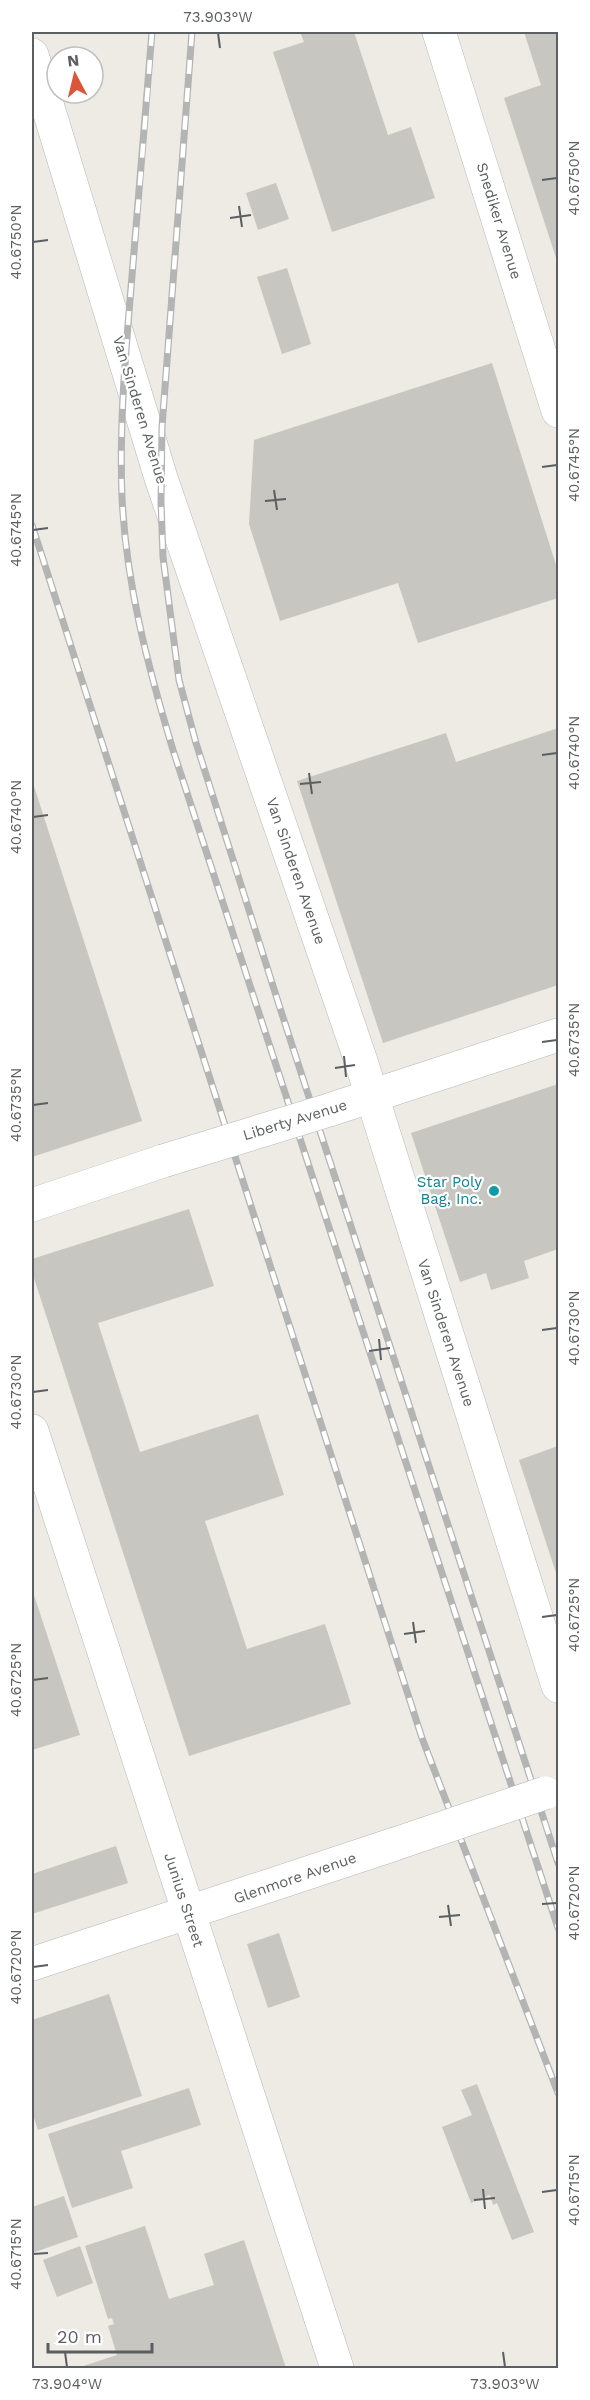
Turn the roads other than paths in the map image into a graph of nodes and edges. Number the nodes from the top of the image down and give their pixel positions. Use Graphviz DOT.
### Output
graph roads {
  1 [pos="439,32"];
  2 [pos="32,55"];
  3 [pos="558,411"];
  4 [pos="558,1035"];
  5 [pos="372,1096"];
  6 [pos="32,1205"];
  7 [pos="32,1431"];
  8 [pos="558,1686"];
  9 [pos="551,1791"];
  10 [pos="188,1913"];
  11 [pos="32,1964"];
  12 [pos="337,2368"];
  1 -- 3 [label="street, Snediker Avenue"];
  2 -- 5 [label="street, Van Sinderen Avenue"];
  4 -- 5 [label="street, Liberty Avenue"];
  5 -- 6 [label="street, Liberty Avenue, bridge"];
  5 -- 8 [label="street, Van Sinderen Avenue"];
  7 -- 10 [label="street, Junius Street"];
  9 -- 10 [label="street, Glenmore Avenue, bridge"];
  10 -- 11 [label="street, Glenmore Avenue"];
  10 -- 12 [label="street, Junius Street"];
}
